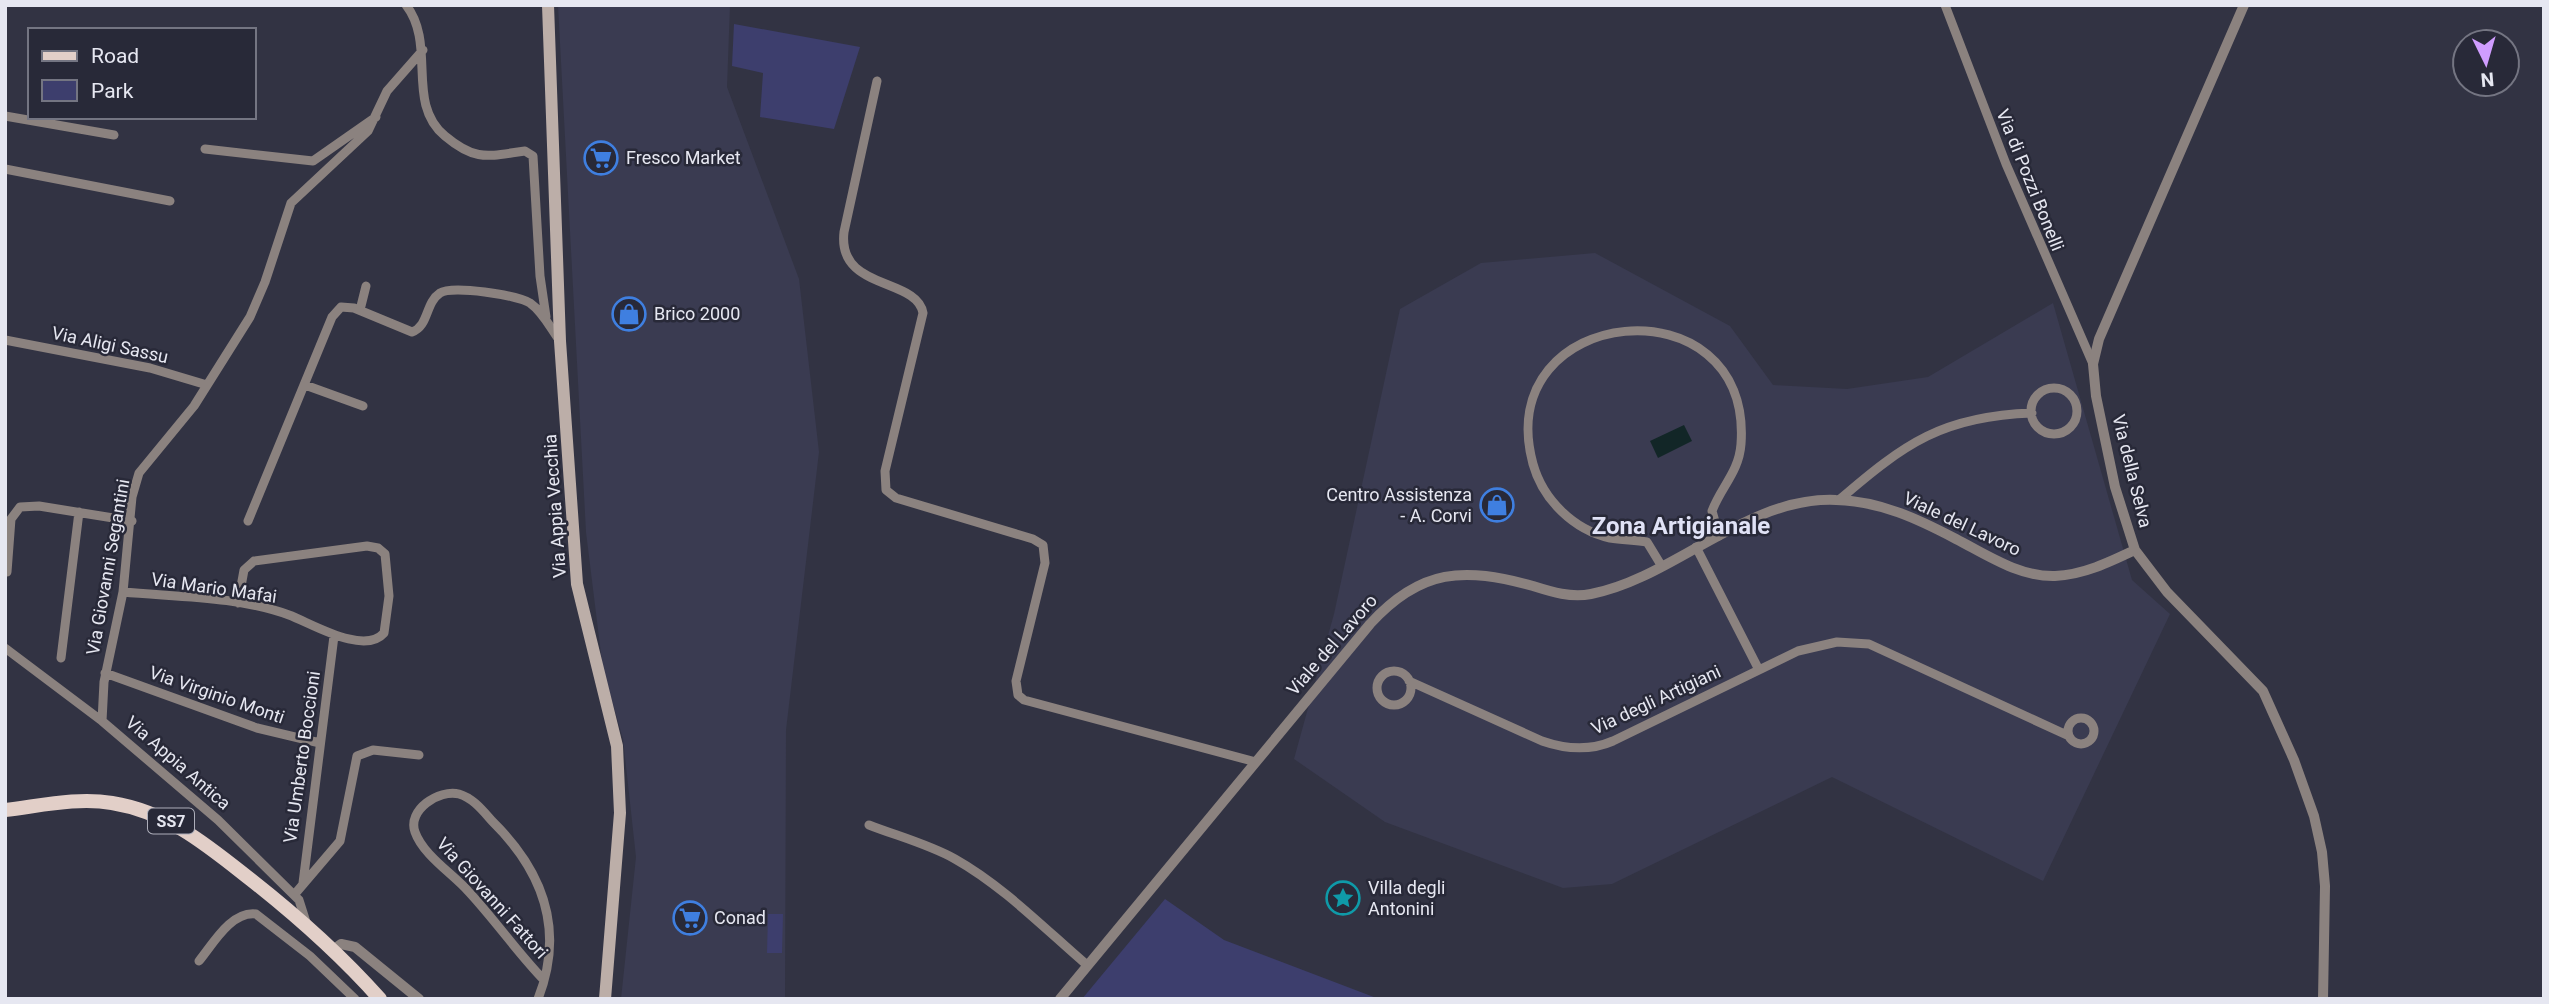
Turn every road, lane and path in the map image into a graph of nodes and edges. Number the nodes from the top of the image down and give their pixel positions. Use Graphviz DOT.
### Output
graph roads {
  1 [pos="406,5"];
  2 [pos="548,5"];
  3 [pos="1945,5"];
  4 [pos="2244,5"];
  5 [pos="423,50"];
  6 [pos="877,81"];
  7 [pos="5,116"];
  8 [pos="376,117"];
  9 [pos="114,135"];
  10 [pos="205,149"];
  11 [pos="5,169"];
  12 [pos="170,201"];
  13 [pos="366,286"];
  14 [pos="360,310"];
  15 [pos="547,322"];
  16 [pos="5,340"];
  17 [pos="560,341"];
  18 [pos="2093,364"];
  19 [pos="207,384"];
  20 [pos="305,385"];
  21 [pos="363,407"];
  22 [pos="2032,413"];
  23 [pos="1839,500"];
  24 [pos="79,512"];
  25 [pos="132,521"];
  26 [pos="248,521"];
  27 [pos="1719,536"];
  28 [pos="1696,547"];
  29 [pos="2135,550"];
  30 [pos="1661,565"];
  31 [pos="7,572"];
  32 [pos="123,592"];
  33 [pos="238,603"];
  34 [pos="334,636"];
  35 [pos="5,648"];
  36 [pos="61,658"];
  37 [pos="1758,668"];
  38 [pos="105,673"];
  39 [pos="1409,681"];
  40 [pos="102,721"];
  41 [pos="2069,736"];
  42 [pos="320,743"];
  43 [pos="419,755"];
  44 [pos="1256,762"];
  45 [pos="5,810"];
  46 [pos="869,825"];
  47 [pos="303,883"];
  48 [pos="294,895"];
  49 [pos="306,922"];
  50 [pos="334,948"];
  51 [pos="199,961"];
  52 [pos="1087,965"];
  53 [pos="544,980"];
  54 [pos="355,999"];
  55 [pos="380,999"];
  56 [pos="419,999"];
  57 [pos="538,999"];
  58 [pos="605,999"];
  59 [pos="1060,999"];
  60 [pos="2323,999"];
  1 -- 5 [label="street"];
  2 -- 17 [label="main road, Via Appia Vecchia"];
  3 -- 18 [label="street, Via di Pozzi Bonelli"];
  4 -- 18 [label="street, Via della Selva"];
  5 -- 8 [label="street, Via Giovanni Segantini"];
  5 -- 15 [label="street"];
  6 -- 44 [label="street"];
  7 -- 9 [label="street"];
  8 -- 10 [label="street"];
  8 -- 19 [label="street, Via Giovanni Segantini"];
  11 -- 12 [label="street"];
  13 -- 14 [label="street"];
  14 -- 15 [label="street"];
  14 -- 20 [label="street"];
  15 -- 17 [label="street"];
  16 -- 19 [label="street, Via Aligi Sassu"];
  17 -- 58 [label="main road, Via Appia Vecchia"];
  18 -- 29 [label="street, Via della Selva"];
  19 -- 25 [label="street, Via Giovanni Segantini"];
  20 -- 21 [label="street"];
  20 -- 26 [label="street"];
  22 -- 22 [label="street"];
  22 -- 23 [label="street"];
  23 -- 27 [label="street, Viale del Lavoro"];
  23 -- 29 [label="street, Viale del Lavoro"];
  24 -- 25 [label="street"];
  24 -- 31 [label="street"];
  24 -- 36 [label="street"];
  25 -- 32 [label="street, Via Giovanni Segantini"];
  27 -- 28 [label="street, Viale del Lavoro"];
  27 -- 30 [label="street"];
  28 -- 30 [label="street, Viale del Lavoro"];
  28 -- 37 [label="street"];
  29 -- 60 [label="street, Via della Selva"];
  30 -- 44 [label="street, Viale del Lavoro"];
  32 -- 33 [label="street, Via Mario Mafai"];
  32 -- 38 [label="street, Via Giovanni Segantini"];
  33 -- 34 [label="street, Via Mario Mafai"];
  33 -- 34 [label="street, Via Mario Mafai"];
  34 -- 42 [label="street, Via Umberto Boccioni"];
  35 -- 40 [label="street, Via Appia Antica"];
  37 -- 39 [label="street, Via degli Artigiani"];
  37 -- 41 [label="street, Via degli Artigiani"];
  38 -- 40 [label="street, Via Giovanni Segantini"];
  38 -- 42 [label="street, Via Virginio Monti"];
  40 -- 48 [label="street, Via Appia Antica"];
  42 -- 47 [label="street, Via Umberto Boccioni"];
  43 -- 47 [label="street"];
  44 -- 52 [label="street, Viale del Lavoro"];
  45 -- 49 [label="main road, SS7"];
  46 -- 52 [label="street"];
  47 -- 48 [label="street"];
  48 -- 49 [label="street, Via Appia Antica"];
  49 -- 50 [label="main road, SS7"];
  50 -- 55 [label="main road, SS7"];
  50 -- 56 [label="street"];
  51 -- 54 [label="street"];
  52 -- 59 [label="street, Viale del Lavoro"];
  53 -- 53 [label="street, Via Giovanni Fattori"];
  53 -- 57 [label="street, Via Giovanni Fattori"];
}
